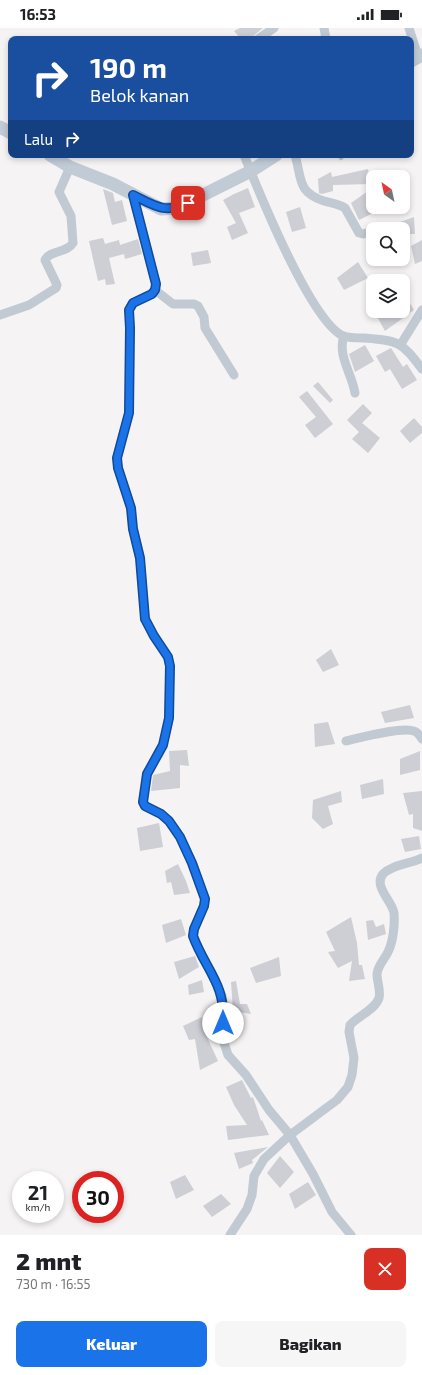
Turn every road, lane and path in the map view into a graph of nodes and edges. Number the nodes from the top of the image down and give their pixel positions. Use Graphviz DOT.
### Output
graph roads {
  1 [pos="274,28"];
  2 [pos="262,36"];
  3 [pos="414,46"];
  4 [pos="417,57"];
  5 [pos="55,158"];
  6 [pos="245,158"];
  7 [pos="271,158"];
  8 [pos="296,158"];
  9 [pos="70,167"];
  10 [pos="251,171"];
  11 [pos="133,195"];
  12 [pos="366,233"];
  13 [pos="155,290"];
  14 [pos="422,310"];
  15 [pos="0,315"];
  16 [pos="344,336"];
  17 [pos="400,344"];
  18 [pos="422,369"];
  19 [pos="234,375"];
  20 [pos="356,393"];
  21 [pos="422,738"];
  22 [pos="346,741"];
  23 [pos="422,858"];
  24 [pos="290,1136"];
  25 [pos="230,1235"];
  26 [pos="351,1235"];
  1 -- 2 [label="street"];
  3 -- 4 [label="street"];
  5 -- 9 [label="street"];
  6 -- 10 [label="street"];
  7 -- 10 [label="street"];
  8 -- 12 [label="street"];
  9 -- 11 [label="street"];
  9 -- 15 [label="street"];
  10 -- 11 [label="street"];
  10 -- 16 [label="street"];
  11 -- 13 [label="street"];
  13 -- 19 [label="street"];
  13 -- 24 [label="street"];
  14 -- 17 [label="street"];
  16 -- 17 [label="street"];
  16 -- 20 [label="street"];
  17 -- 18 [label="street"];
  21 -- 22 [label="street"];
  23 -- 24 [label="street"];
  24 -- 25 [label="street"];
  24 -- 26 [label="street"];
}
